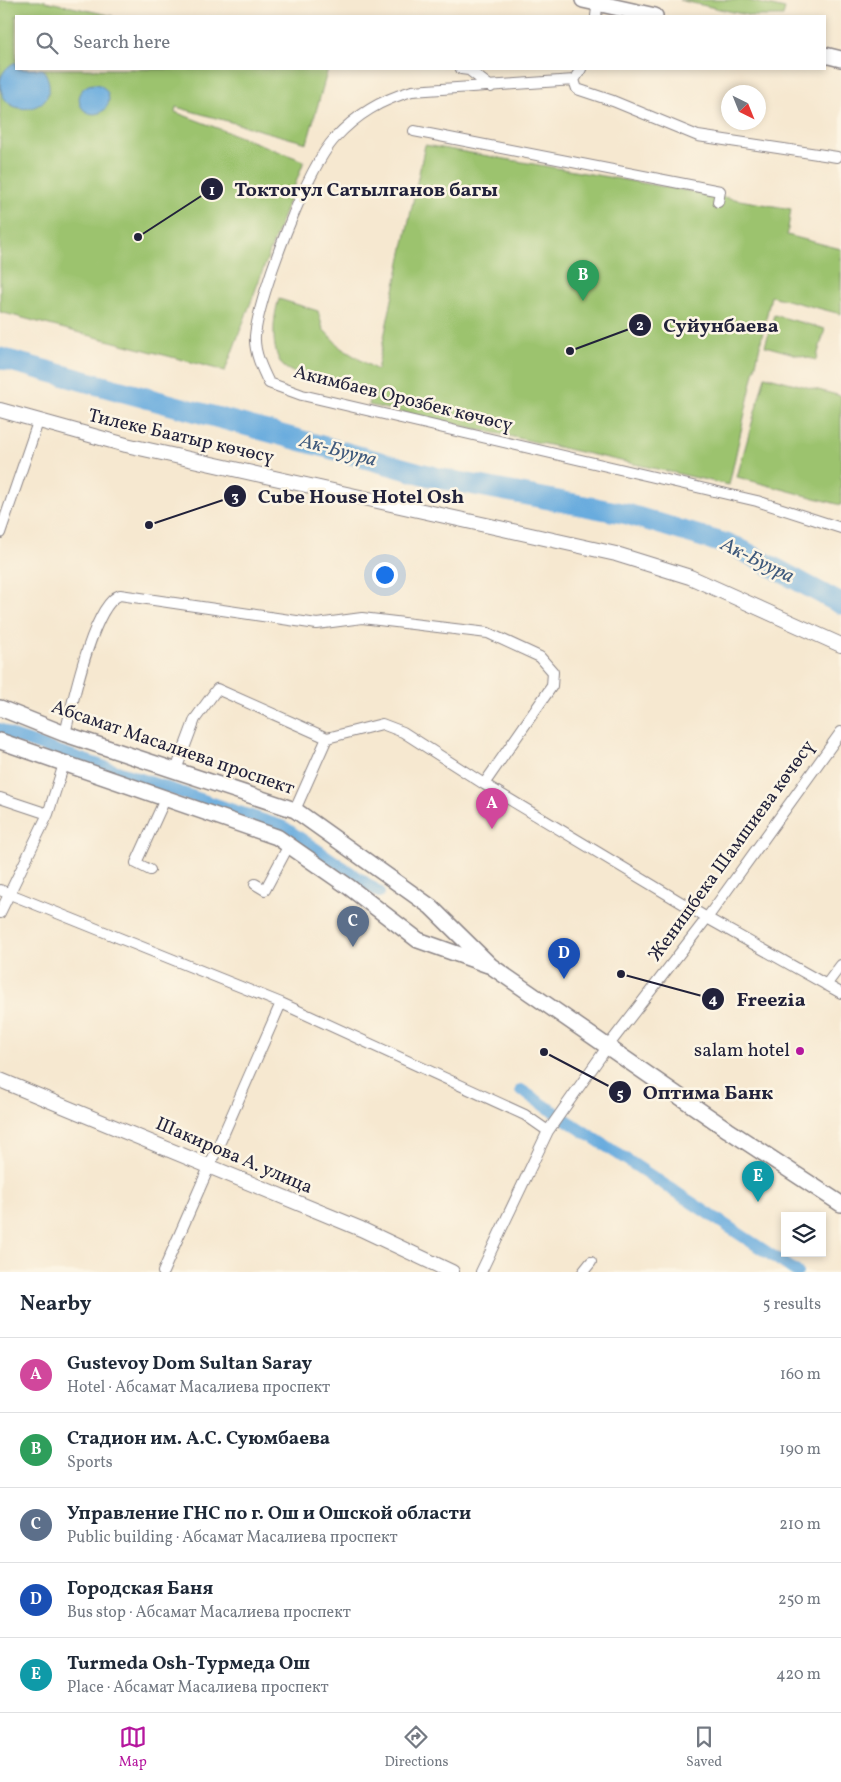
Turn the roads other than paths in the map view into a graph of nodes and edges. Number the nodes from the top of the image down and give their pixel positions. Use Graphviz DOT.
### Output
graph roads {
  1 [pos="594,5"];
  2 [pos="650,15"];
  3 [pos="826,55"];
  4 [pos="841,59"];
  5 [pos="469,70"];
  6 [pos="580,70"];
  7 [pos="574,80"];
  8 [pos="490,87"];
  9 [pos="414,131"];
  10 [pos="837,158"];
  11 [pos="718,202"];
  12 [pos="0,410"];
  13 [pos="38,422"];
  14 [pos="841,528"];
  15 [pos="0,533"];
  16 [pos="841,645"];
  17 [pos="0,708"];
  18 [pos="841,732"];
  19 [pos="65,734"];
  20 [pos="327,738"];
  21 [pos="0,741"];
  22 [pos="64,764"];
  23 [pos="176,770"];
  24 [pos="484,784"];
  25 [pos="166,797"];
  26 [pos="0,798"];
  27 [pos="295,810"];
  28 [pos="48,814"];
  29 [pos="289,845"];
  30 [pos="150,870"];
  31 [pos="255,884"];
  32 [pos="4,892"];
  33 [pos="0,913"];
  34 [pos="707,918"];
  35 [pos="841,965"];
  36 [pos="491,966"];
  37 [pos="826,985"];
  38 [pos="841,993"];
  39 [pos="281,1003"];
  40 [pos="608,1046"];
  41 [pos="0,1080"];
  42 [pos="550,1128"];
  43 [pos="210,1167"];
  44 [pos="841,1204"];
  45 [pos="591,1262"];
  46 [pos="164,1272"];
  47 [pos="452,1272"];
  48 [pos="481,1272"];
  49 [pos="583,1272"];
  1 -- 2 [label="main road"];
  3 -- 4 [label="main road"];
  5 -- 8 [label="street"];
  6 -- 7 [label="street"];
  7 -- 8 [label="street, Акимбаев Орозбек көчөсү"];
  7 -- 10 [label="street"];
  8 -- 14 [label="street, Акимбаев Орозбек көчөсү"];
  9 -- 11 [label="street"];
  12 -- 13 [label="street, Тилеке Баатыр көчөсү"];
  13 -- 15 [label="street"];
  13 -- 16 [label="street, Тилеке Баатыр көчөсү"];
  17 -- 19 [label="main road, Абсамат Масалиева проспект"];
  18 -- 34 [label="street, Женишбека Шамшиева көчөсү"];
  19 -- 23 [label="main road, Абсамат Масалиева проспект"];
  19 -- 24 [label="street"];
  20 -- 23 [label="street"];
  20 -- 24 [label="street"];
  20 -- 27 [label="street"];
  21 -- 22 [label="main road, Абсамат Масалиева проспект"];
  22 -- 25 [label="main road, Абсамат Масалиева проспект"];
  22 -- 28 [label="street"];
  23 -- 27 [label="main road, Абсамат Масалиева проспект"];
  24 -- 34 [label="street"];
  25 -- 29 [label="main road, Абсамат Масалиева проспект"];
  25 -- 30 [label="street"];
  26 -- 28 [label="street"];
  27 -- 36 [label="main road, Абсамат Масалиева проспект"];
  28 -- 32 [label="street"];
  29 -- 31 [label="street"];
  29 -- 36 [label="main road, Абсамат Масалиева проспект"];
  32 -- 33 [label="street"];
  32 -- 39 [label="street"];
  34 -- 37 [label="street"];
  34 -- 40 [label="street, Женишбека Шамшиева көчөсү"];
  35 -- 37 [label="street"];
  36 -- 40 [label="main road, Абсамат Масалиева проспект"];
  37 -- 38 [label="street"];
  39 -- 42 [label="street"];
  39 -- 43 [label="street"];
  40 -- 42 [label="street, Женишбека Шамшиева көчөсү"];
  40 -- 44 [label="main road, Абсамат Масалиева проспект"];
  41 -- 43 [label="street, Шакирова А. улица"];
  42 -- 48 [label="street, Женишбека Шамшиева көчөсү"];
  43 -- 46 [label="street"];
  43 -- 47 [label="street, Шакирова А. улица"];
  45 -- 49 [label="street"];
}
